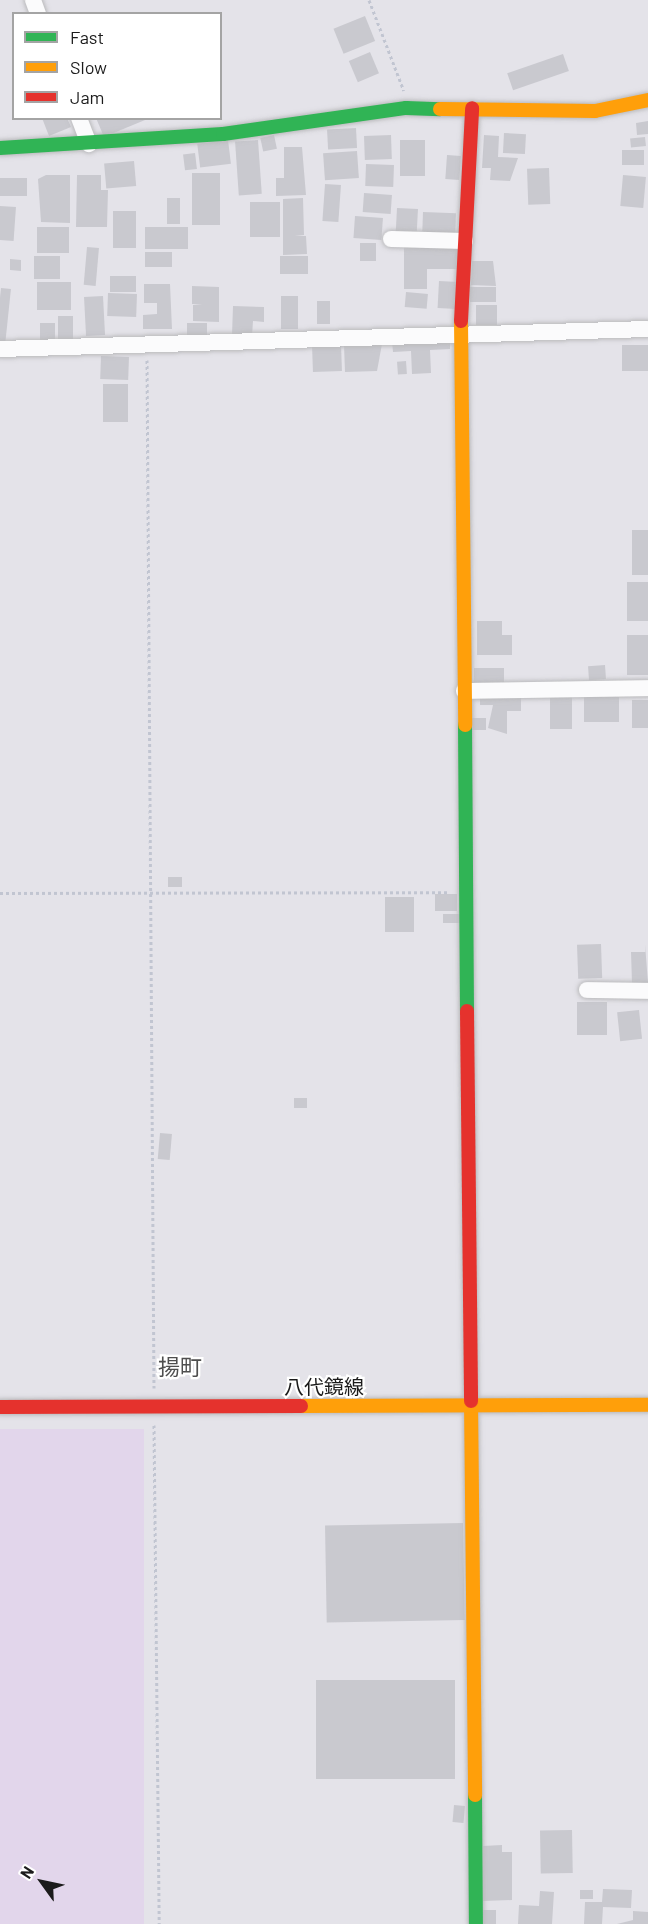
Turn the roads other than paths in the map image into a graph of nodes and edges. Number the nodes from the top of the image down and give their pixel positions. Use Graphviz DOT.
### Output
graph roads {
  1 [pos="648,100"];
  2 [pos="472,108"];
  3 [pos="80,120"];
  4 [pos="89,144"];
  5 [pos="0,148"];
  6 [pos="391,239"];
  7 [pos="465,242"];
  8 [pos="648,329"];
  9 [pos="461,331"];
  10 [pos="0,349"];
  11 [pos="648,688"];
  12 [pos="464,690"];
  13 [pos="587,990"];
  14 [pos="648,991"];
  15 [pos="648,1405"];
  16 [pos="0,1407"];
  17 [pos="472,1407"];
  18 [pos="476,1924"];
  1 -- 2 [label="street"];
  2 -- 4 [label="street"];
  2 -- 7 [label="street"];
  3 -- 4 [label="street"];
  4 -- 5 [label="street"];
  6 -- 7 [label="street"];
  7 -- 9 [label="street"];
  8 -- 9 [label="street"];
  9 -- 10 [label="street"];
  9 -- 12 [label="street"];
  11 -- 12 [label="street"];
  12 -- 17 [label="street"];
  13 -- 14 [label="street"];
  15 -- 17 [label="street, 八代鏡線"];
  16 -- 17 [label="street, 八代鏡線"];
  17 -- 18 [label="street"];
}
